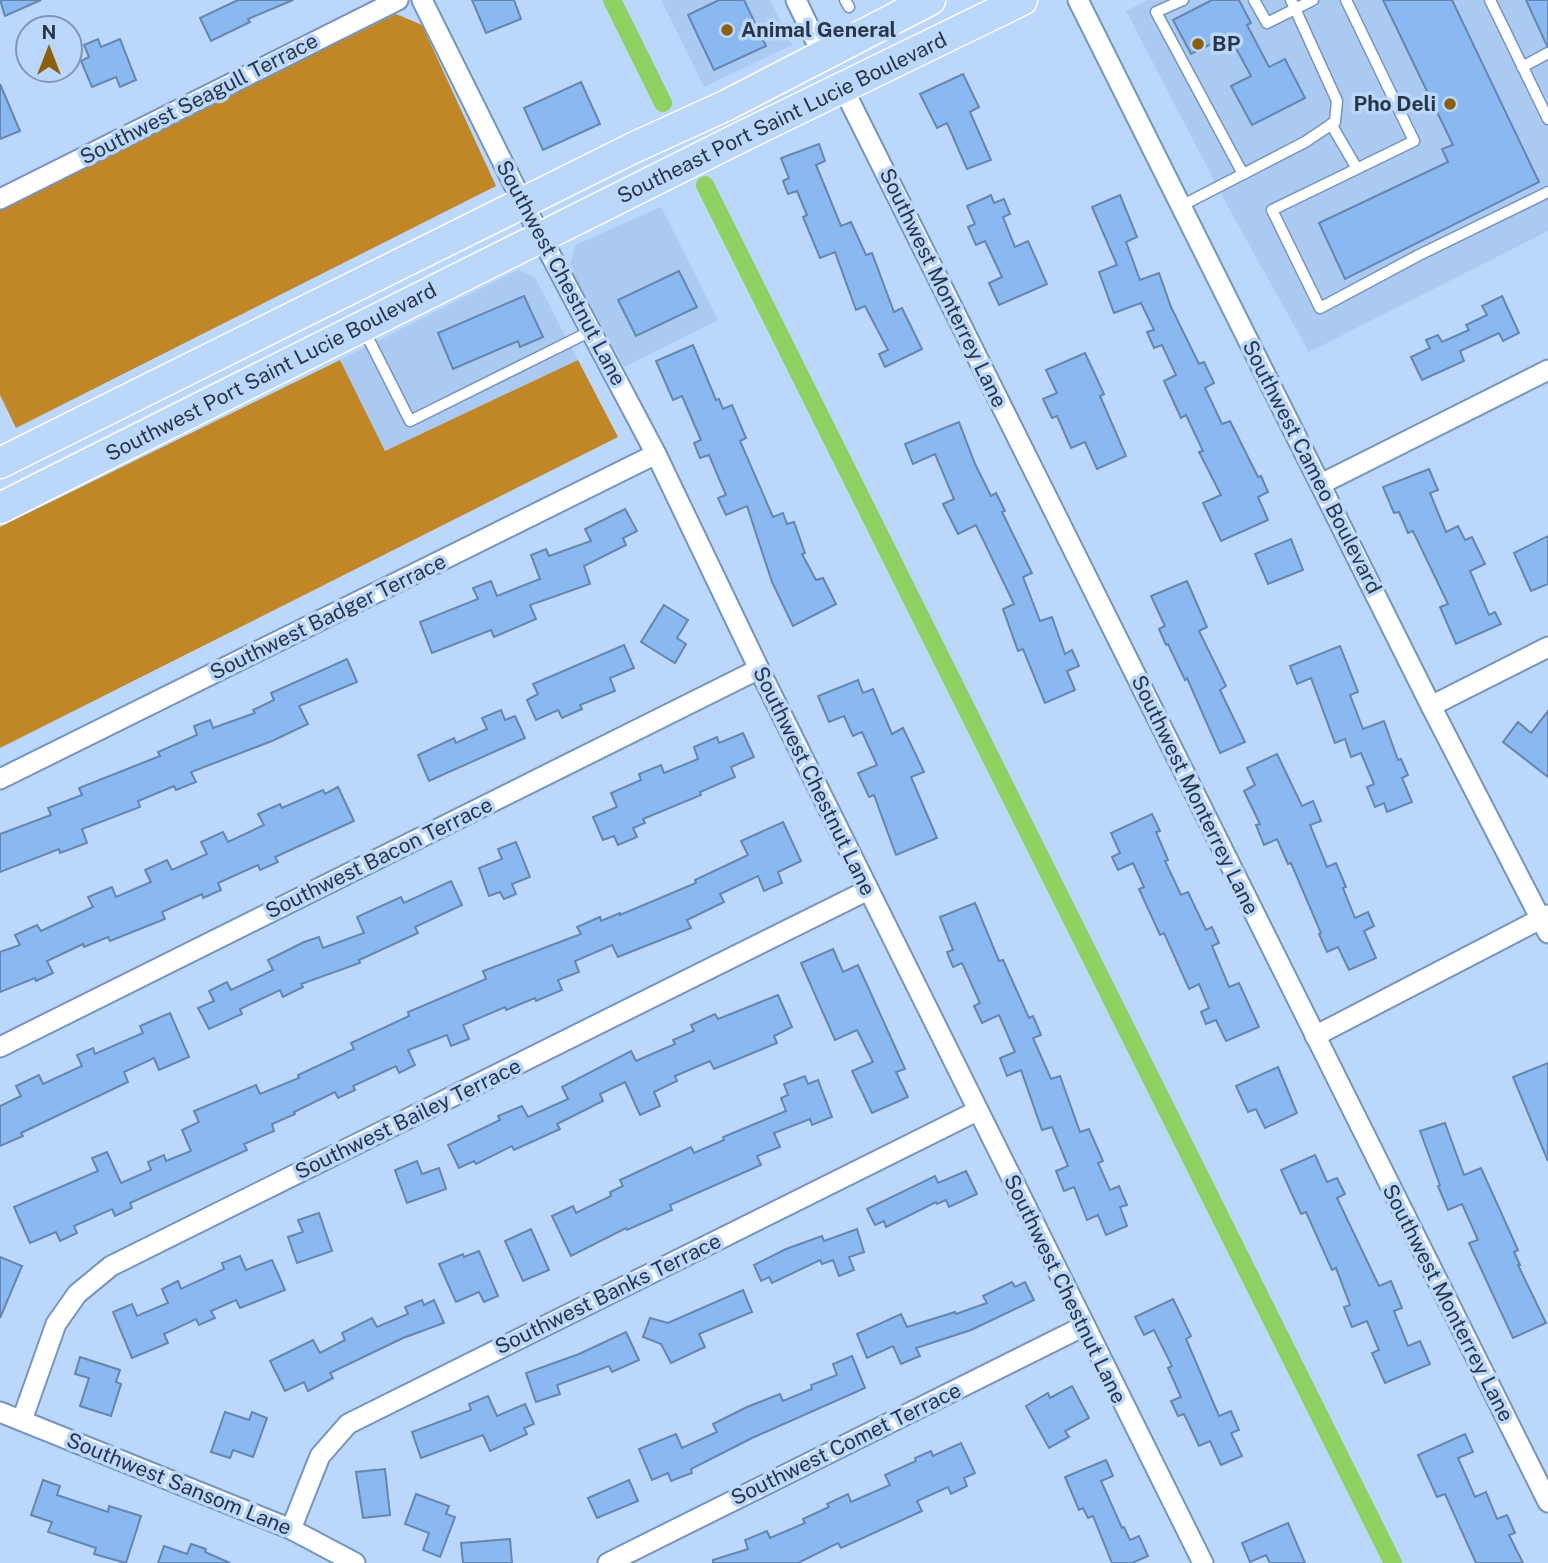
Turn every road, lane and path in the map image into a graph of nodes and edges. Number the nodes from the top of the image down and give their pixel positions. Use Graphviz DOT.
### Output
graph roads {
  1 [pos="398,0"];
  2 [pos="422,0"];
  3 [pos="796,0"];
  4 [pos="930,0"];
  5 [pos="1022,0"];
  6 [pos="1078,0"];
  7 [pos="1183,0"];
  8 [pos="1254,0"];
  9 [pos="1313,0"];
  10 [pos="1346,0"];
  11 [pos="1490,0"];
  12 [pos="1292,4"];
  13 [pos="1548,53"];
  14 [pos="822,54"];
  15 [pos="1522,66"];
  16 [pos="844,88"];
  17 [pos="1548,119"];
  18 [pos="1331,124"];
  19 [pos="1356,167"];
  20 [pos="1243,174"];
  21 [pos="1548,192"];
  22 [pos="0,199"];
  23 [pos="523,203"];
  24 [pos="1181,206"];
  25 [pos="541,237"];
  26 [pos="362,327"];
  27 [pos="591,331"];
  28 [pos="1548,370"];
  29 [pos="656,454"];
  30 [pos="0,463"];
  31 [pos="1321,484"];
  32 [pos="0,508"];
  33 [pos="1548,646"];
  34 [pos="759,669"];
  35 [pos="1431,706"];
  36 [pos="0,779"];
  37 [pos="869,890"];
  38 [pos="1546,922"];
  39 [pos="1315,1036"];
  40 [pos="0,1047"];
  41 [pos="977,1111"];
  42 [pos="1084,1326"];
  43 [pos="0,1412"];
  44 [pos="22,1420"];
  45 [pos="1548,1502"];
  46 [pos="290,1529"];
  47 [pos="355,1563"];
  48 [pos="608,1563"];
  49 [pos="1203,1563"];
  1 -- 22 [label="street, Southwest Seagull Terrace"];
  2 -- 23 [label="street, Southwest Chestnut Lane"];
  3 -- 14 [label="street"];
  4 -- 14 [label="main road, Southeast Port Saint Lucie Boulevard"];
  5 -- 16 [label="main road, Southeast Port Saint Lucie Boulevard"];
  6 -- 24 [label="street, Southwest Cameo Boulevard"];
  7 -- 20 [label="lane"];
  8 -- 12 [label="lane"];
  9 -- 12 [label="lane"];
  10 -- 19 [label="lane"];
  11 -- 15 [label="lane"];
  12 -- 18 [label="lane"];
  13 -- 15 [label="lane"];
  14 -- 23 [label="main road, Southeast Port Saint Lucie Boulevard"];
  15 -- 17 [label="lane"];
  16 -- 25 [label="main road, Southeast Port Saint Lucie Boulevard"];
  16 -- 39 [label="street, Southwest Monterrey Lane"];
  18 -- 19 [label="lane"];
  18 -- 20 [label="lane"];
  19 -- 21 [label="lane"];
  20 -- 24 [label="lane"];
  23 -- 25 [label="street, Southwest Chestnut Lane"];
  23 -- 30 [label="main road, Southwest Port Saint Lucie Boulevard"];
  24 -- 31 [label="street, Southwest Cameo Boulevard"];
  25 -- 26 [label="main road, Southwest Port Saint Lucie Boulevard"];
  25 -- 27 [label="street, Southwest Chestnut Lane"];
  26 -- 27 [label="lane"];
  26 -- 32 [label="main road, Southwest Port Saint Lucie Boulevard"];
  27 -- 29 [label="street, Southwest Chestnut Lane"];
  28 -- 31 [label="street"];
  29 -- 34 [label="street, Southwest Chestnut Lane"];
  29 -- 36 [label="street, Southwest Badger Terrace"];
  31 -- 35 [label="street, Southwest Cameo Boulevard"];
  33 -- 35 [label="street"];
  34 -- 37 [label="street, Southwest Chestnut Lane"];
  34 -- 40 [label="street, Southwest Bacon Terrace"];
  35 -- 38 [label="street, Southwest Cameo Boulevard"];
  37 -- 41 [label="street, Southwest Chestnut Lane"];
  37 -- 44 [label="street, Southwest Bailey Terrace"];
  38 -- 39 [label="street"];
  39 -- 45 [label="street, Southwest Monterrey Lane"];
  41 -- 42 [label="street, Southwest Chestnut Lane"];
  41 -- 46 [label="street, Southwest Banks Terrace"];
  42 -- 48 [label="street, Southwest Comet Terrace"];
  42 -- 49 [label="street, Southwest Chestnut Lane"];
  43 -- 44 [label="street, Southwest Sansom Lane"];
  44 -- 46 [label="street, Southwest Sansom Lane"];
  46 -- 47 [label="street, Southwest Sansom Lane"];
}
